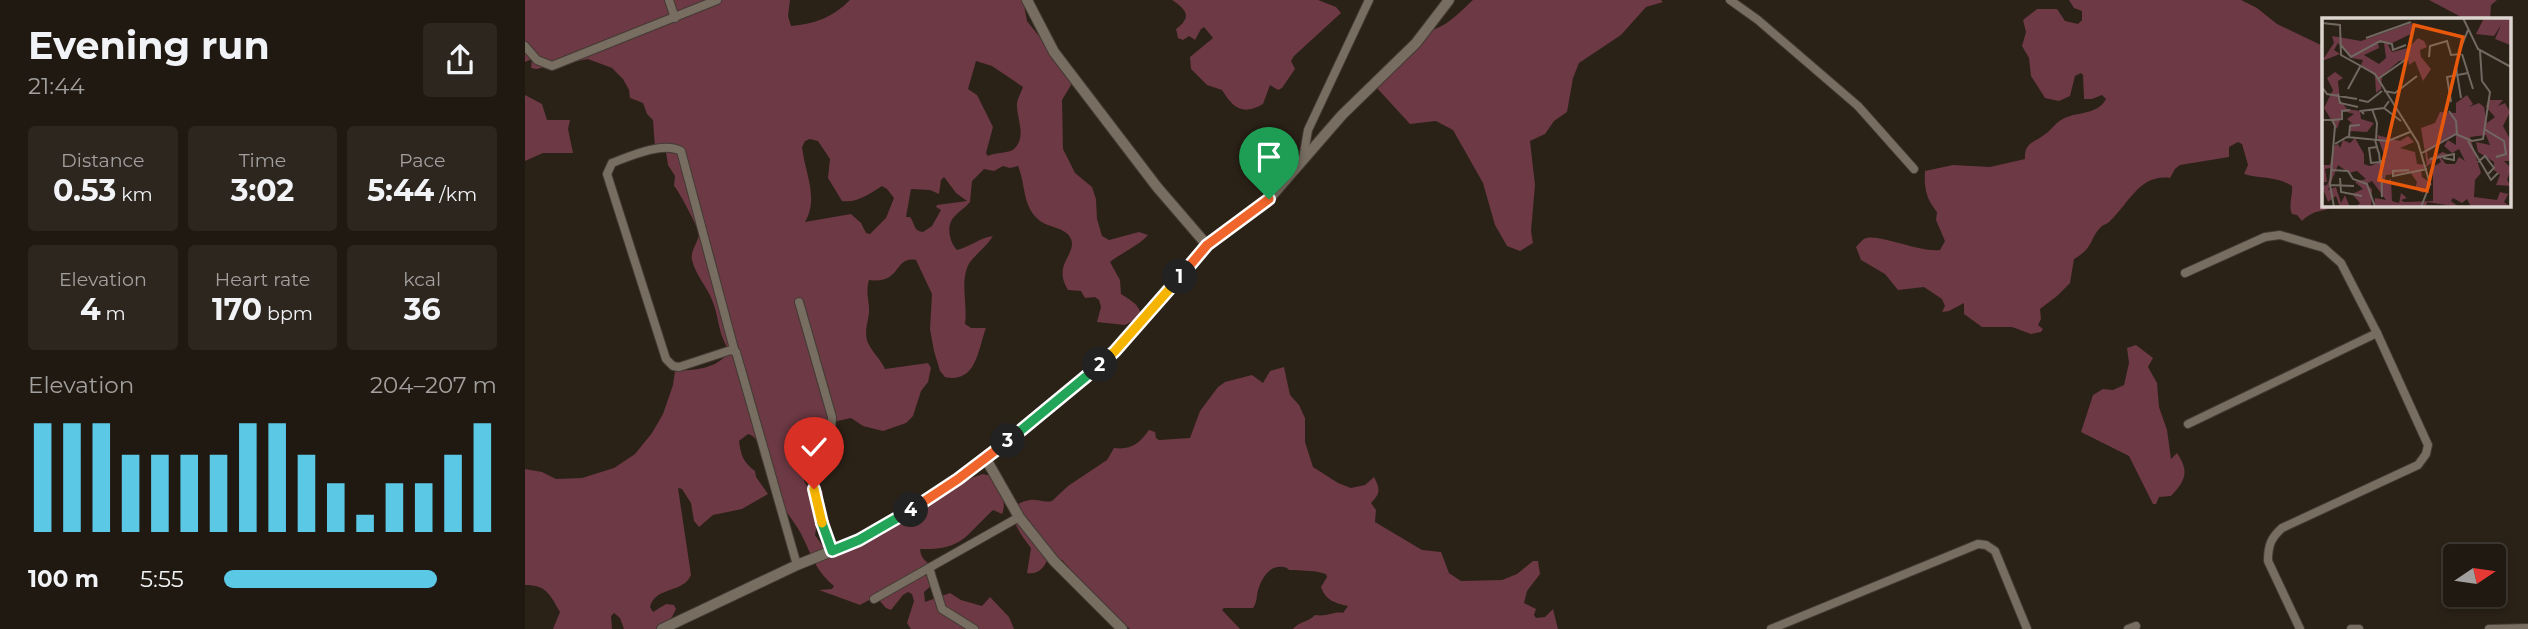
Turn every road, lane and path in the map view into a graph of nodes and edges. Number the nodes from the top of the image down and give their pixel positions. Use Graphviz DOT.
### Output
graph roads {
  1 [pos="669,0"];
  2 [pos="717,0"];
  3 [pos="1027,0"];
  4 [pos="1369,0"];
  5 [pos="1449,0"];
  6 [pos="1730,0"];
  7 [pos="675,18"];
  8 [pos="525,46"];
  9 [pos="1303,159"];
  10 [pos="1914,169"];
  11 [pos="1207,245"];
  12 [pos="2185,273"];
  13 [pos="799,302"];
  14 [pos="2377,333"];
  15 [pos="734,349"];
  16 [pos="2188,424"];
  17 [pos="986,459"];
  18 [pos="1019,517"];
  19 [pos="832,551"];
  20 [pos="797,565"];
  21 [pos="929,568"];
  22 [pos="874,599"];
  23 [pos="2528,628"];
  24 [pos="662,629"];
  25 [pos="974,629"];
  26 [pos="1122,629"];
  27 [pos="1771,629"];
  28 [pos="2027,629"];
  29 [pos="2300,629"];
  30 [pos="2351,629"];
  31 [pos="2363,629"];
  32 [pos="2489,629"];
  1 -- 7 [label="street"];
  2 -- 7 [label="street"];
  3 -- 11 [label="street"];
  4 -- 9 [label="street"];
  5 -- 9 [label="street"];
  6 -- 10 [label="street"];
  7 -- 8 [label="street"];
  9 -- 11 [label="street"];
  11 -- 17 [label="street"];
  12 -- 14 [label="street"];
  13 -- 19 [label="street"];
  14 -- 16 [label="street"];
  14 -- 29 [label="street"];
  15 -- 15 [label="street"];
  15 -- 20 [label="street"];
  17 -- 18 [label="street"];
  17 -- 19 [label="street"];
  18 -- 21 [label="street"];
  18 -- 26 [label="street"];
  19 -- 20 [label="street"];
  20 -- 24 [label="street"];
  21 -- 22 [label="street"];
  21 -- 25 [label="street"];
  23 -- 32 [label="street"];
  27 -- 28 [label="street"];
  30 -- 31 [label="street"];
}
